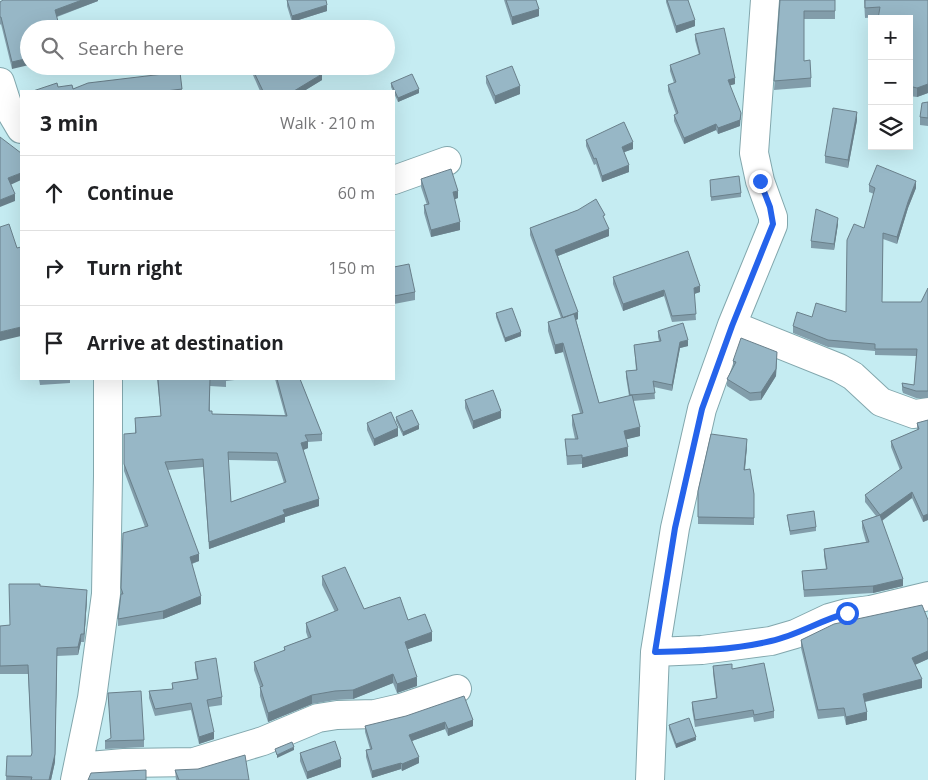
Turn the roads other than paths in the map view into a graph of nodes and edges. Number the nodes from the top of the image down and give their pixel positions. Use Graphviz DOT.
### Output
graph roads {
  1 [pos="765,0"];
  2 [pos="0,82"];
  3 [pos="20,127"];
  4 [pos="447,160"];
  5 [pos="395,180"];
  6 [pos="732,326"];
  7 [pos="108,380"];
  8 [pos="928,412"];
  9 [pos="928,596"];
  10 [pos="655,652"];
  11 [pos="457,689"];
  12 [pos="76,773"];
  13 [pos="650,780"];
  1 -- 6 [label="street"];
  2 -- 3 [label="street"];
  4 -- 5 [label="street"];
  6 -- 8 [label="street"];
  6 -- 10 [label="street"];
  7 -- 12 [label="street"];
  9 -- 10 [label="street"];
  10 -- 13 [label="street"];
  11 -- 12 [label="street"];
}
